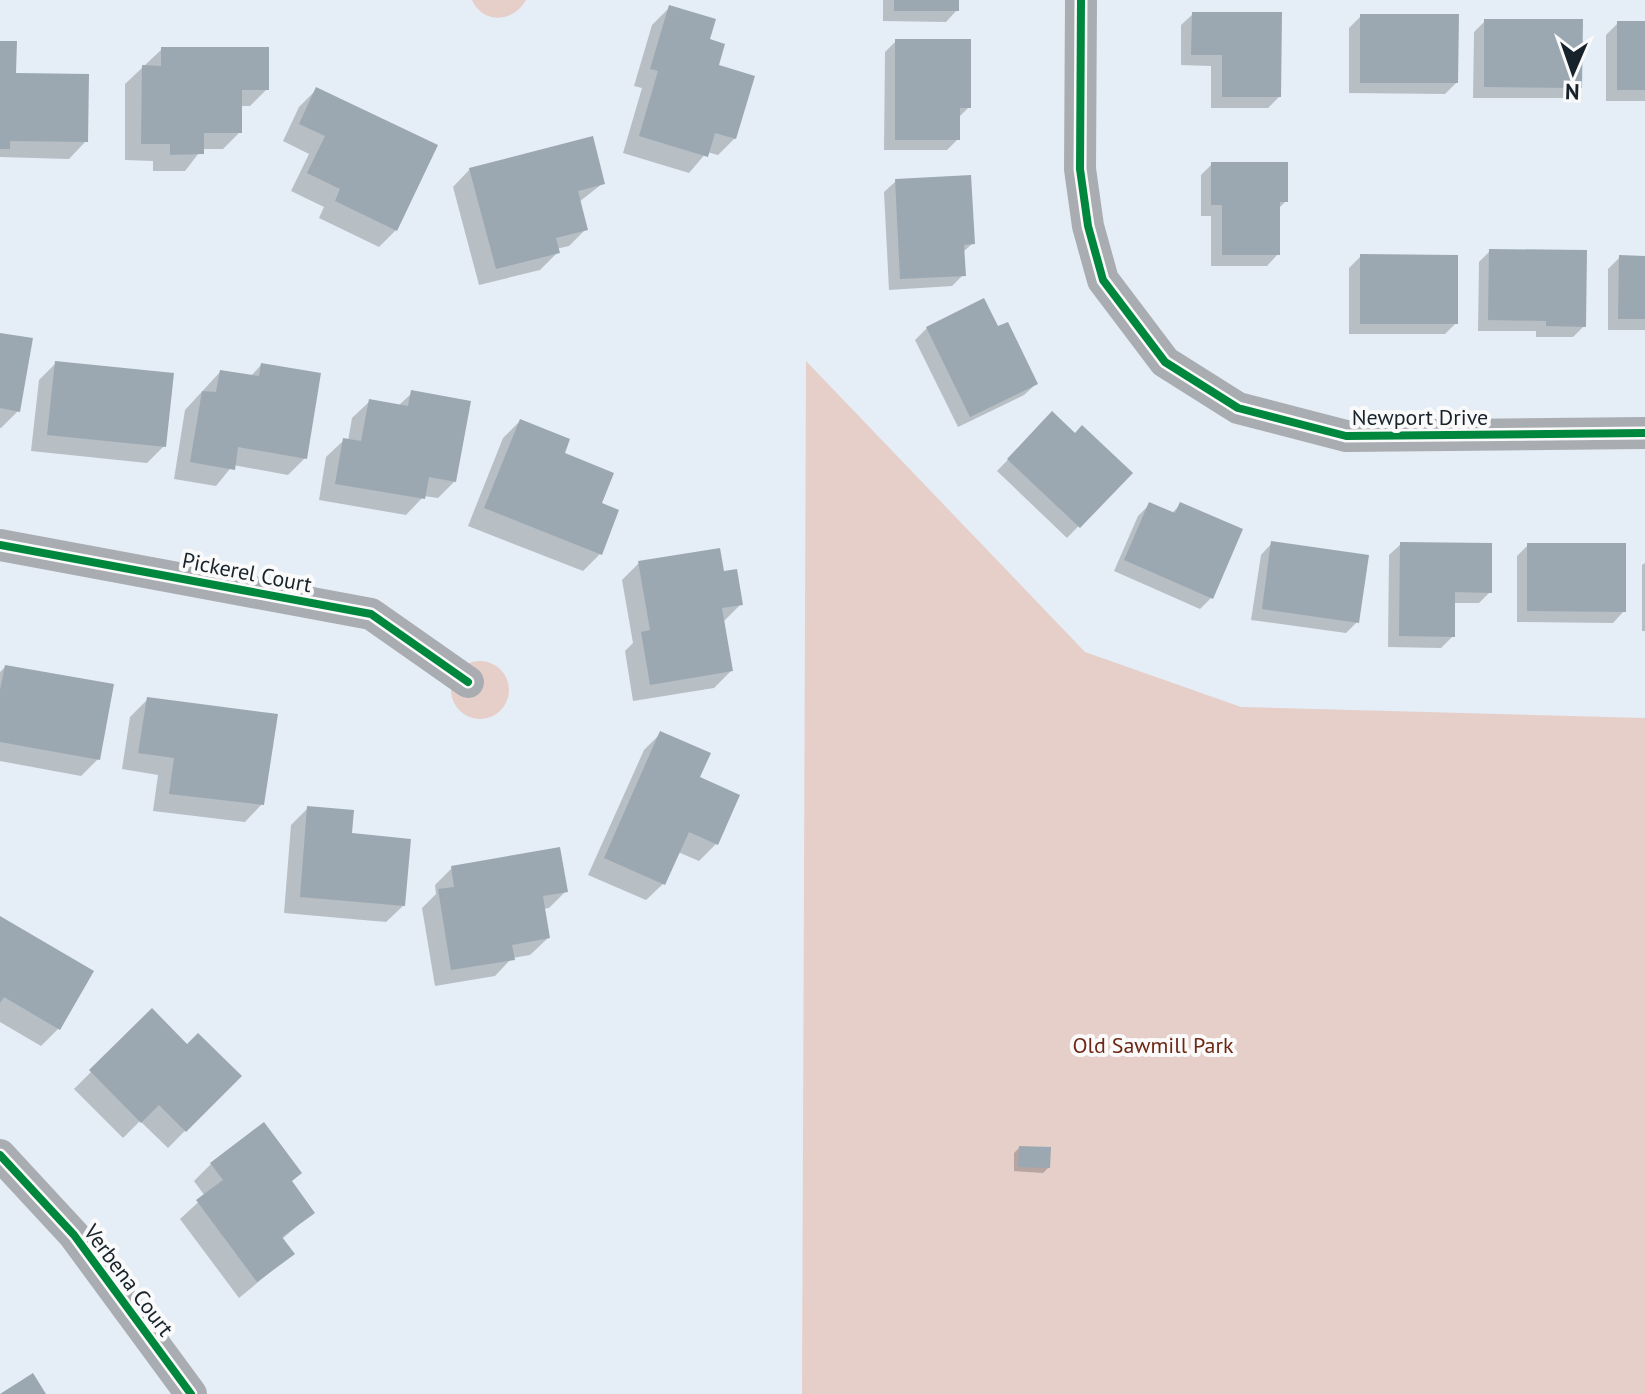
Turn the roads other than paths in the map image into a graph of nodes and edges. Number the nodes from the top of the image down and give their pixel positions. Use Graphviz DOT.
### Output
graph roads {
  1 [pos="1081,0"];
  2 [pos="1645,433"];
  3 [pos="0,545"];
  4 [pos="468,682"];
  5 [pos="0,1155"];
  6 [pos="191,1394"];
  1 -- 2 [label="street, Newport Drive"];
  3 -- 4 [label="street, Pickerel Court"];
  5 -- 6 [label="street, Verbena Court"];
}
